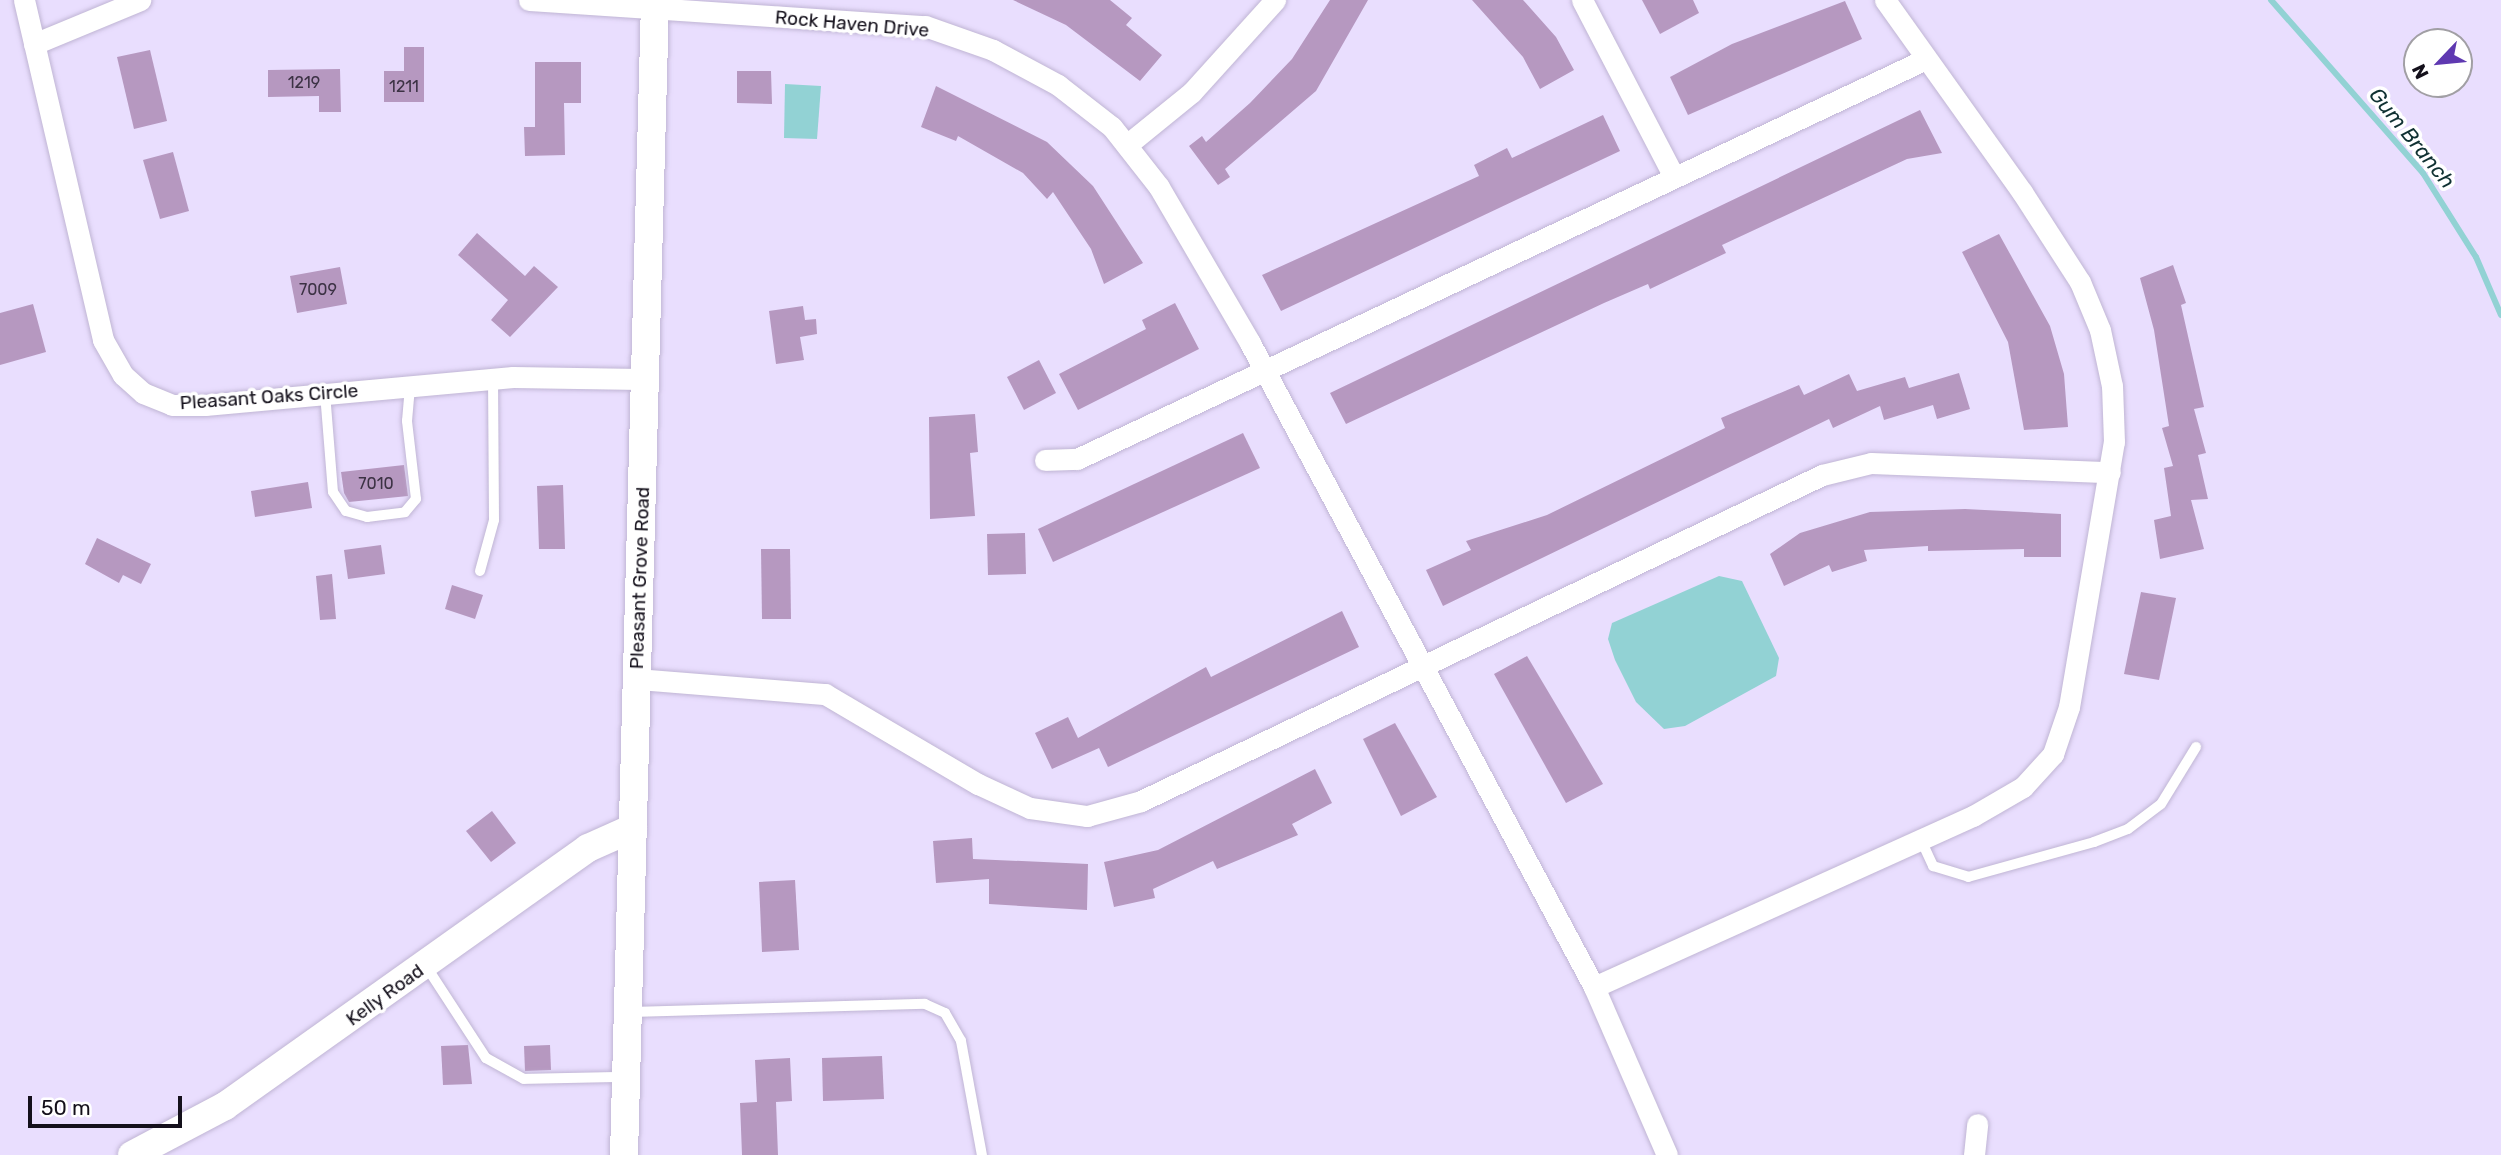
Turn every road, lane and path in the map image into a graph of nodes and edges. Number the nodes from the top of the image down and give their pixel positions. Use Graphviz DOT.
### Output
graph roads {
  1 [pos="24,0"];
  2 [pos="140,0"];
  3 [pos="529,0"];
  4 [pos="1275,0"];
  5 [pos="1581,0"];
  6 [pos="1885,0"];
  7 [pos="117,5"];
  8 [pos="655,5"];
  9 [pos="34,44"];
  10 [pos="1926,59"];
  11 [pos="1128,144"];
  12 [pos="1674,177"];
  13 [pos="1263,372"];
  14 [pos="493,378"];
  15 [pos="645,380"];
  16 [pos="410,385"];
  17 [pos="325,393"];
  18 [pos="1045,460"];
  19 [pos="2110,472"];
  20 [pos="480,571"];
  21 [pos="1422,666"];
  22 [pos="637,679"];
  23 [pos="2196,747"];
  24 [pos="633,828"];
  25 [pos="1921,840"];
  26 [pos="426,966"];
  27 [pos="1594,987"];
  28 [pos="628,1013"];
  29 [pos="626,1077"];
  30 [pos="1977,1124"];
  31 [pos="132,1155"];
  32 [pos="624,1155"];
  33 [pos="982,1155"];
  34 [pos="1667,1155"];
  35 [pos="1974,1155"];
  1 -- 9 [label="street, Pleasant Oaks Circle"];
  2 -- 7 [label="street"];
  3 -- 8 [label="street, Rock Haven Drive"];
  4 -- 11 [label="street"];
  5 -- 12 [label="street"];
  6 -- 10 [label="street"];
  7 -- 9 [label="street"];
  8 -- 11 [label="street, Rock Haven Drive"];
  8 -- 15 [label="street, Pleasant Grove Road"];
  9 -- 17 [label="street, Pleasant Oaks Circle"];
  10 -- 12 [label="street"];
  10 -- 19 [label="street"];
  11 -- 13 [label="street, Rock Haven Drive"];
  12 -- 13 [label="street"];
  13 -- 18 [label="street"];
  13 -- 21 [label="street, Rock Haven Drive"];
  14 -- 15 [label="street, Pleasant Oaks Circle"];
  14 -- 16 [label="street, Pleasant Oaks Circle"];
  14 -- 20 [label="lane"];
  15 -- 22 [label="street, Pleasant Grove Road"];
  16 -- 17 [label="street, Pleasant Oaks Circle"];
  16 -- 17 [label="lane"];
  19 -- 21 [label="street"];
  19 -- 25 [label="street"];
  21 -- 22 [label="street"];
  21 -- 27 [label="street, Rock Haven Drive"];
  22 -- 24 [label="street, Pleasant Grove Road"];
  23 -- 25 [label="lane"];
  24 -- 26 [label="street, Kelly Road"];
  24 -- 28 [label="street, Pleasant Grove Road"];
  25 -- 27 [label="street"];
  26 -- 29 [label="lane"];
  26 -- 31 [label="street, Kelly Road"];
  27 -- 34 [label="street, Rock Haven Drive"];
  28 -- 29 [label="street, Pleasant Grove Road"];
  28 -- 33 [label="lane"];
  29 -- 32 [label="street, Pleasant Grove Road"];
  30 -- 35 [label="street"];
}
